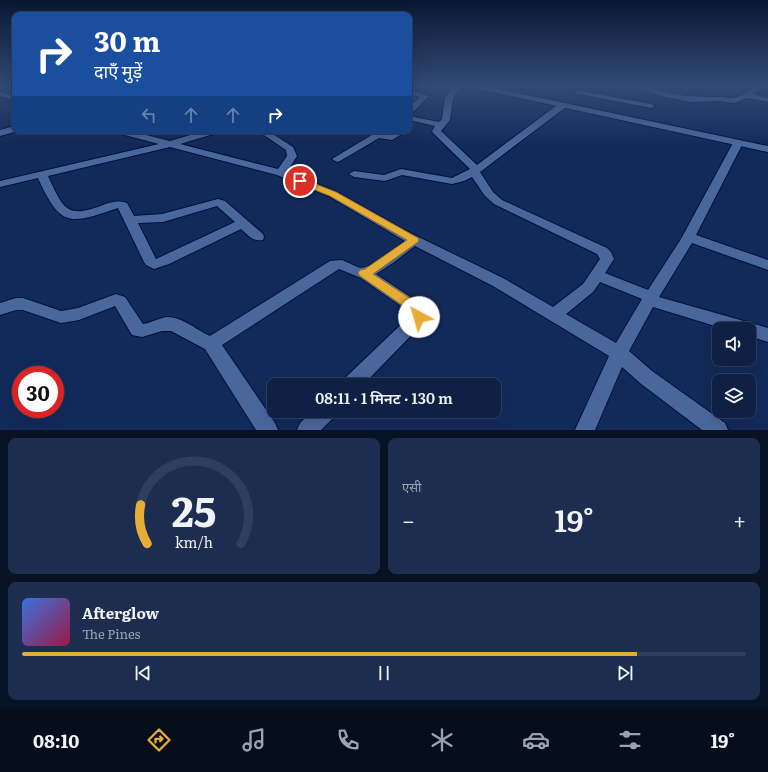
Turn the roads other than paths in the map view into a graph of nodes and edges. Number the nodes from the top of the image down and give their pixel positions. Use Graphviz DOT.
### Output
graph roads {
  1 [pos="448,106"];
  2 [pos="565,106"];
  3 [pos="571,106"];
  4 [pos="717,106"];
  5 [pos="731,106"];
  6 [pos="412,119"];
  7 [pos="432,123"];
  8 [pos="441,126"];
  9 [pos="412,127"];
  10 [pos="12,129"];
  11 [pos="0,133"];
  12 [pos="132,134"];
  13 [pos="204,134"];
  14 [pos="267,134"];
  15 [pos="398,134"];
  16 [pos="738,143"];
  17 [pos="170,144"];
  18 [pos="768,149"];
  19 [pos="337,159"];
  20 [pos="476,171"];
  21 [pos="281,174"];
  22 [pos="354,174"];
  23 [pos="42,175"];
  24 [pos="0,184"];
  25 [pos="131,220"];
  26 [pos="243,223"];
  27 [pos="258,237"];
  28 [pos="688,237"];
  29 [pos="414,240"];
  30 [pos="768,265"];
  31 [pos="364,273"];
  32 [pos="597,275"];
  33 [pos="650,299"];
  34 [pos="0,309"];
  35 [pos="554,315"];
  36 [pos="725,322"];
  37 [pos="756,331"];
  38 [pos="768,335"];
  39 [pos="213,344"];
  40 [pos="619,353"];
  41 [pos="359,378"];
  42 [pos="319,418"];
  43 [pos="268,430"];
  44 [pos="306,430"];
  45 [pos="585,430"];
  46 [pos="718,430"];
  1 -- 8 [label="street"];
  2 -- 20 [label="street"];
  3 -- 16 [label="street"];
  4 -- 5 [label="street"];
  6 -- 7 [label="street"];
  7 -- 8 [label="street"];
  7 -- 9 [label="street"];
  8 -- 20 [label="street"];
  10 -- 11 [label="street"];
  12 -- 17 [label="street"];
  13 -- 17 [label="street"];
  14 -- 21 [label="street"];
  15 -- 19 [label="street"];
  16 -- 18 [label="street"];
  16 -- 28 [label="street"];
  17 -- 21 [label="street"];
  17 -- 23 [label="street"];
  20 -- 22 [label="street"];
  20 -- 32 [label="street"];
  21 -- 29 [label="street"];
  23 -- 24 [label="street"];
  23 -- 25 [label="street"];
  25 -- 26 [label="street"];
  25 -- 26 [label="street"];
  26 -- 27 [label="street"];
  28 -- 30 [label="street"];
  28 -- 33 [label="street"];
  29 -- 31 [label="street"];
  29 -- 35 [label="street"];
  31 -- 39 [label="street"];
  31 -- 41 [label="street"];
  32 -- 33 [label="street"];
  32 -- 35 [label="street"];
  33 -- 36 [label="street"];
  33 -- 40 [label="street"];
  34 -- 39 [label="street"];
  35 -- 40 [label="street"];
  37 -- 38 [label="street"];
  39 -- 43 [label="street"];
  40 -- 45 [label="street"];
  40 -- 46 [label="street"];
  42 -- 44 [label="street"];
}
